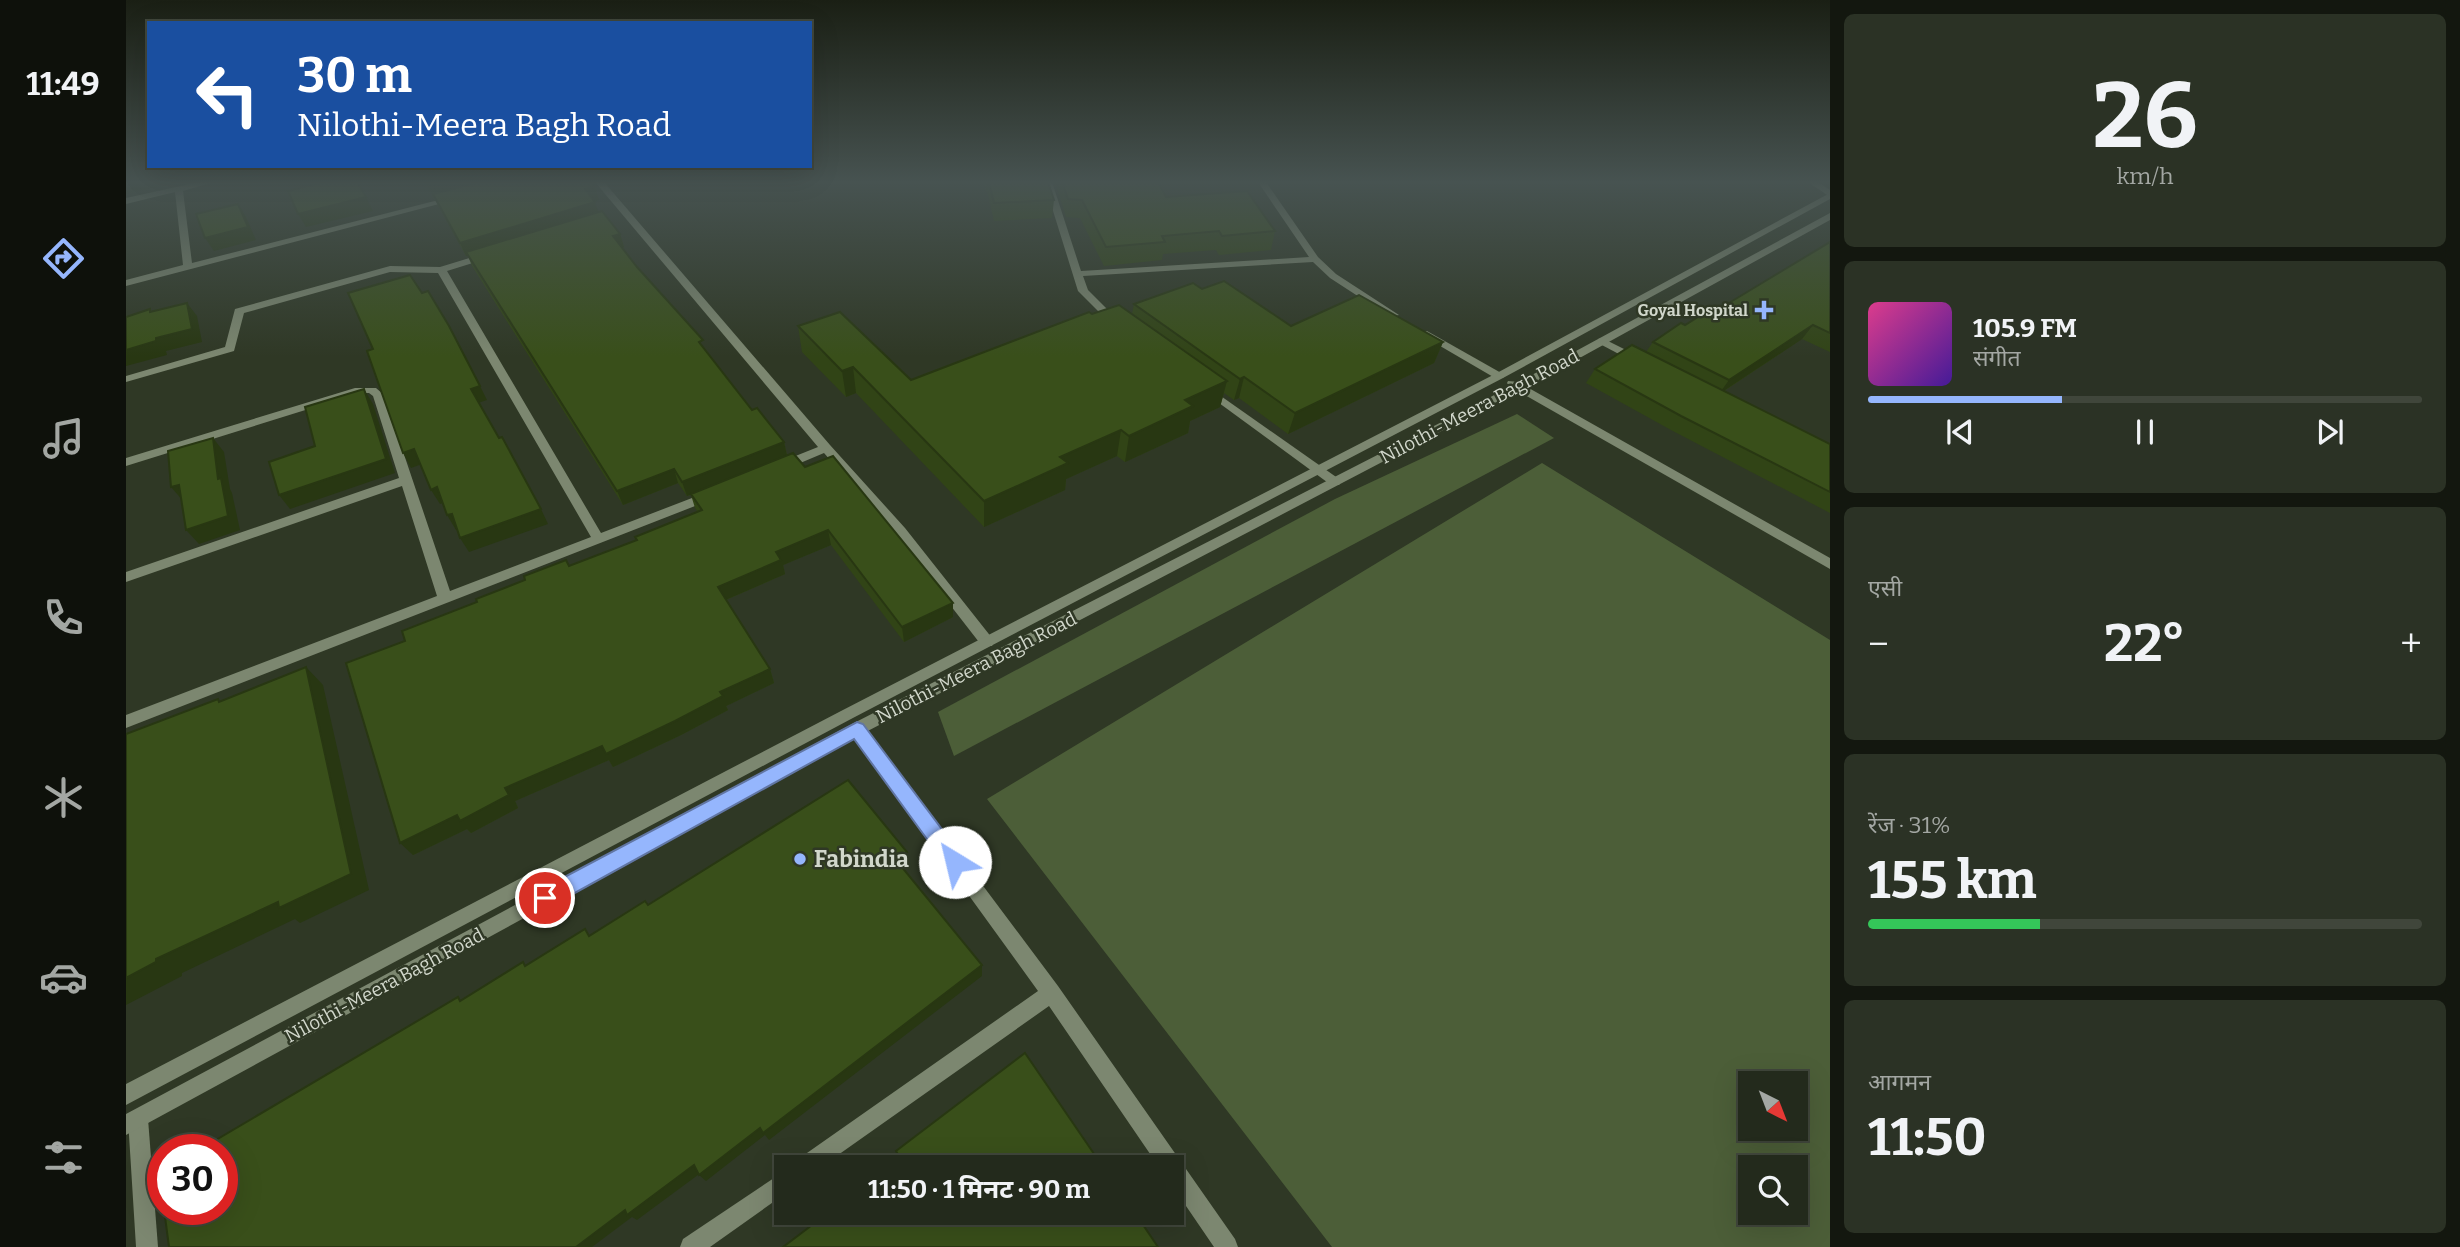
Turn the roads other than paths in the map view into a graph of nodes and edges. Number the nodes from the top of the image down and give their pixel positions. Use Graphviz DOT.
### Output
graph roads {
  1 [pos="185,240"];
  2 [pos="293,240"];
  3 [pos="649,240"];
  4 [pos="1066,240"];
  5 [pos="1303,240"];
  6 [pos="1747,240"];
  7 [pos="1786,240"];
  8 [pos="494,253"];
  9 [pos="1315,259"];
  10 [pos="188,267"];
  11 [pos="441,270"];
  12 [pos="1077,274"];
  13 [pos="126,283"];
  14 [pos="1406,321"];
  15 [pos="1122,328"];
  16 [pos="1417,328"];
  17 [pos="1602,341"];
  18 [pos="1646,364"];
  19 [pos="1499,376"];
  20 [pos="126,379"];
  21 [pos="1198,383"];
  22 [pos="1518,387"];
  23 [pos="826,448"];
  24 [pos="126,462"];
  25 [pos="1318,470"];
  26 [pos="763,474"];
  27 [pos="406,480"];
  28 [pos="1335,482"];
  29 [pos="725,489"];
  30 [pos="599,540"];
  31 [pos="1830,564"];
  32 [pos="126,577"];
  33 [pos="445,598"];
  34 [pos="987,642"];
  35 [pos="126,722"];
  36 [pos="857,729"];
  37 [pos="1051,993"];
  38 [pos="126,1095"];
  39 [pos="132,1122"];
  40 [pos="821,1155"];
  41 [pos="774,1188"];
  42 [pos="147,1247"];
  43 [pos="691,1247"];
  44 [pos="1227,1247"];
  1 -- 10 [label="street"];
  2 -- 10 [label="street"];
  3 -- 23 [label="street"];
  4 -- 12 [label="street"];
  5 -- 9 [label="street"];
  6 -- 19 [label="street, Nilothi-Meera Bagh Road"];
  7 -- 17 [label="street, Nilothi-Meera Bagh Road"];
  8 -- 11 [label="street"];
  9 -- 12 [label="street"];
  9 -- 14 [label="street"];
  10 -- 13 [label="street"];
  11 -- 20 [label="street"];
  11 -- 30 [label="street"];
  12 -- 15 [label="street"];
  16 -- 19 [label="street"];
  17 -- 18 [label="street"];
  17 -- 22 [label="street, Nilothi-Meera Bagh Road"];
  19 -- 22 [label="street"];
  19 -- 25 [label="street, Nilothi-Meera Bagh Road"];
  21 -- 25 [label="street"];
  22 -- 28 [label="street, Nilothi-Meera Bagh Road"];
  22 -- 31 [label="street"];
  23 -- 26 [label="street"];
  23 -- 34 [label="street"];
  24 -- 27 [label="street"];
  25 -- 28 [label="street"];
  25 -- 34 [label="street, Nilothi-Meera Bagh Road"];
  27 -- 32 [label="street"];
  27 -- 33 [label="street"];
  28 -- 36 [label="street, Nilothi-Meera Bagh Road"];
  29 -- 30 [label="street"];
  30 -- 33 [label="street"];
  33 -- 35 [label="street"];
  34 -- 38 [label="street, Nilothi-Meera Bagh Road"];
  36 -- 37 [label="street"];
  36 -- 39 [label="street, Nilothi-Meera Bagh Road"];
  37 -- 40 [label="street"];
  37 -- 44 [label="street"];
  39 -- 42 [label="street"];
  41 -- 43 [label="street"];
}
